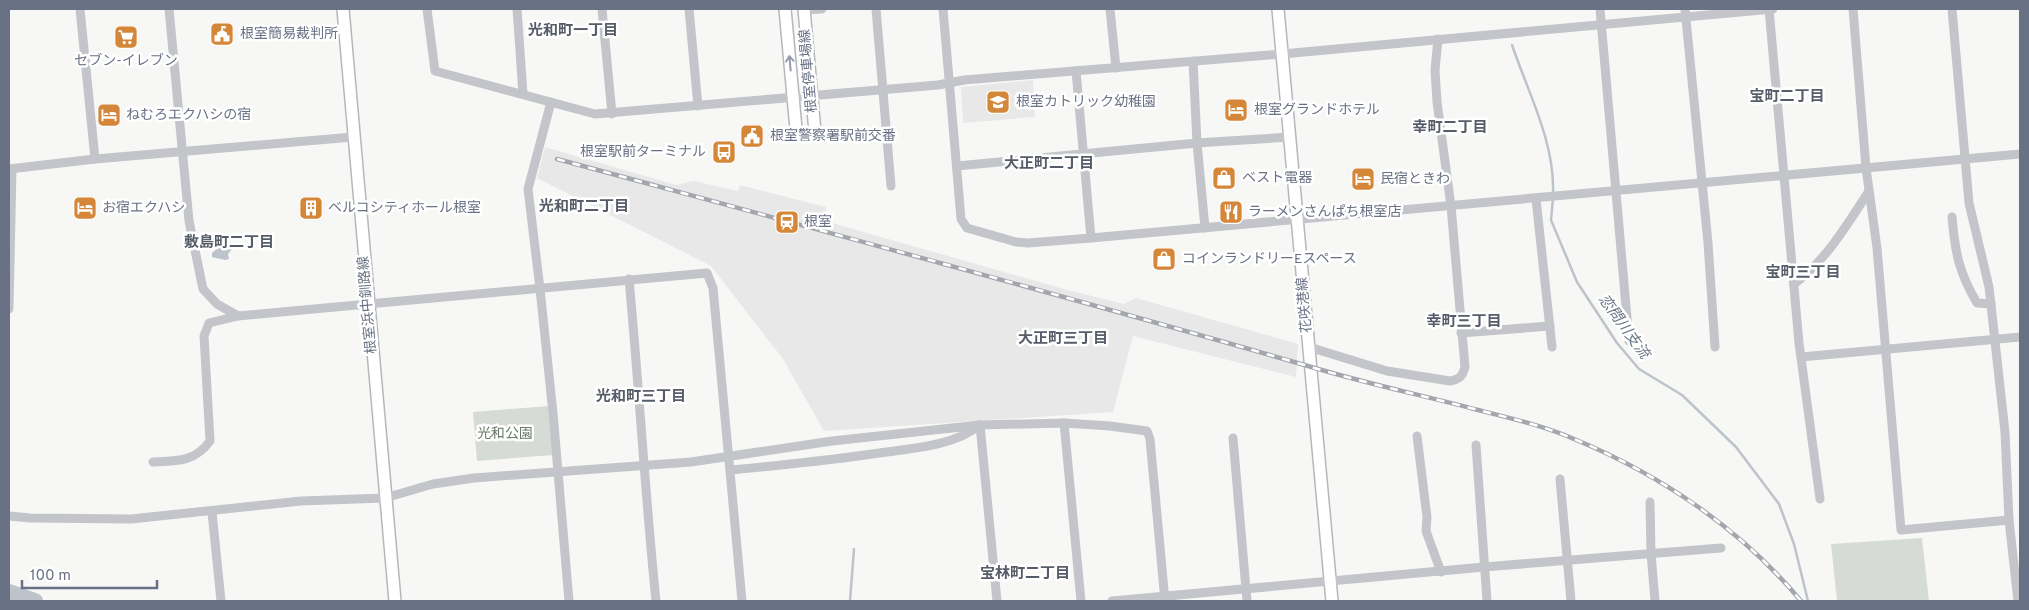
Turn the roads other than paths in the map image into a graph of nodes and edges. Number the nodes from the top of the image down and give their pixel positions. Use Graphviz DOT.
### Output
graph roads {
  1 [pos="80,9"];
  2 [pos="169,9"];
  3 [pos="343,9"];
  4 [pos="427,9"];
  5 [pos="517,9"];
  6 [pos="602,9"];
  7 [pos="689,9"];
  8 [pos="785,9"];
  9 [pos="804,9"];
  10 [pos="822,9"];
  11 [pos="876,9"];
  12 [pos="942,9"];
  13 [pos="1110,9"];
  14 [pos="1278,9"];
  15 [pos="1600,9"];
  16 [pos="1769,9"];
  17 [pos="1773,9"];
  18 [pos="1853,9"];
  19 [pos="1952,9"];
  20 [pos="1685,13"];
  21 [pos="1602,24"];
  22 [pos="1438,39"];
  23 [pos="1282,54"];
  24 [pos="1193,61"];
  25 [pos="1116,68"];
  26 [pos="1076,72"];
  27 [pos="949,82"];
  28 [pos="883,89"];
  29 [pos="523,94"];
  30 [pos="810,96"];
  31 [pos="793,98"];
  32 [pos="551,102"];
  33 [pos="698,106"];
  34 [pos="612,114"];
  35 [pos="796,129"];
  36 [pos="815,132"];
  37 [pos="353,137"];
  38 [pos="1290,137"];
  39 [pos="1197,143"];
  40 [pos="182,152"];
  41 [pos="2020,154"];
  42 [pos="1084,155"];
  43 [pos="95,159"];
  44 [pos="1966,159"];
  45 [pos="957,166"];
  46 [pos="1866,168"];
  47 [pos="10,169"];
  48 [pos="1784,176"];
  49 [pos="1701,183"];
  50 [pos="892,186"];
  51 [pos="1616,190"];
  52 [pos="1869,191"];
  53 [pos="1536,199"];
  54 [pos="1451,206"];
  55 [pos="1952,217"];
  56 [pos="1298,219"];
  57 [pos="1205,228"];
  58 [pos="1091,238"];
  59 [pos="629,279"];
  60 [pos="1794,284"];
  61 [pos="540,289"];
  62 [pos="368,304"];
  63 [pos="1991,304"];
  64 [pos="9,309"];
  65 [pos="238,316"];
  66 [pos="1550,326"];
  67 [pos="1461,333"];
  68 [pos="2020,337"];
  69 [pos="1995,339"];
  70 [pos="1629,341"];
  71 [pos="1715,346"];
  72 [pos="1309,347"];
  73 [pos="1552,347"];
  74 [pos="1885,349"];
  75 [pos="1801,357"];
  76 [pos="1064,424"];
  77 [pos="980,425"];
  78 [pos="1417,436"];
  79 [pos="1233,438"];
  80 [pos="1476,446"];
  81 [pos="730,456"];
  82 [pos="153,462"];
  83 [pos="644,466"];
  84 [pos="731,470"];
  85 [pos="556,471"];
  86 [pos="1560,479"];
  87 [pos="385,498"];
  88 [pos="1820,499"];
  89 [pos="1650,502"];
  90 [pos="212,512"];
  91 [pos="9,516"];
  92 [pos="2009,520"];
  93 [pos="2016,535"];
  94 [pos="1721,548"];
  95 [pos="1651,553"];
  96 [pos="1566,560"];
  97 [pos="1484,567"];
  98 [pos="1441,572"];
  99 [pos="1330,583"];
  100 [pos="1246,590"];
  101 [pos="1165,599"];
  102 [pos="221,601"];
  103 [pos="395,601"];
  104 [pos="569,601"];
  105 [pos="656,601"];
  106 [pos="742,601"];
  107 [pos="997,601"];
  108 [pos="1081,601"];
  109 [pos="1112,601"];
  110 [pos="1248,601"];
  111 [pos="1332,601"];
  112 [pos="1487,601"];
  113 [pos="1571,601"];
  114 [pos="1655,601"];
  115 [pos="2018,601"];
  1 -- 43 [label="street"];
  2 -- 40 [label="street"];
  3 -- 37 [label="main road, 根室浜中釧路線"];
  4 -- 29 [label="street"];
  5 -- 29 [label="street"];
  6 -- 34 [label="street"];
  7 -- 33 [label="street"];
  31 -- 8 [label="main road, 根室停車場線, one-way"];
  9 -- 10 [label="street"];
  9 -- 30 [label="main road, 根室停車場線"];
  11 -- 28 [label="street"];
  12 -- 27 [label="street"];
  13 -- 25 [label="street"];
  14 -- 23 [label="main road, 花咲港線"];
  15 -- 21 [label="street"];
  16 -- 17 [label="street"];
  16 -- 20 [label="street"];
  16 -- 48 [label="street"];
  18 -- 46 [label="street"];
  19 -- 44 [label="street"];
  20 -- 21 [label="street"];
  20 -- 49 [label="street"];
  21 -- 22 [label="street"];
  21 -- 51 [label="street"];
  22 -- 23 [label="street"];
  22 -- 54 [label="street"];
  23 -- 24 [label="street"];
  23 -- 38 [label="main road, 花咲港線"];
  24 -- 25 [label="street"];
  24 -- 39 [label="street"];
  25 -- 26 [label="street"];
  26 -- 27 [label="street"];
  26 -- 42 [label="street"];
  27 -- 28 [label="street"];
  27 -- 45 [label="street"];
  28 -- 30 [label="street"];
  28 -- 50 [label="street"];
  29 -- 32 [label="street"];
  30 -- 31 [label="street"];
  30 -- 36 [label="main road, 根室停車場線"];
  31 -- 33 [label="street"];
  31 -- 35 [label="main road, 根室停車場線"];
  32 -- 34 [label="street"];
  32 -- 61 [label="street"];
  33 -- 34 [label="street"];
  37 -- 40 [label="street"];
  37 -- 62 [label="main road, 根室浜中釧路線"];
  38 -- 39 [label="street"];
  38 -- 56 [label="main road, 花咲港線"];
  39 -- 42 [label="street"];
  39 -- 57 [label="street"];
  40 -- 43 [label="street"];
  40 -- 65 [label="street"];
  41 -- 44 [label="street"];
  42 -- 45 [label="street"];
  42 -- 58 [label="street"];
  43 -- 47 [label="street"];
  44 -- 46 [label="street"];
  44 -- 63 [label="street"];
  45 -- 58 [label="street"];
  46 -- 48 [label="street"];
  46 -- 52 [label="street"];
  47 -- 64 [label="street"];
  48 -- 49 [label="street"];
  48 -- 60 [label="street"];
  49 -- 51 [label="street"];
  49 -- 71 [label="street"];
  51 -- 53 [label="street"];
  51 -- 70 [label="street"];
  52 -- 60 [label="street"];
  52 -- 74 [label="street"];
  53 -- 54 [label="street"];
  53 -- 66 [label="street"];
  54 -- 56 [label="street"];
  54 -- 67 [label="street"];
  55 -- 63 [label="street"];
  56 -- 57 [label="street"];
  56 -- 72 [label="main road, 花咲港線"];
  57 -- 58 [label="street"];
  59 -- 61 [label="street"];
  59 -- 81 [label="street"];
  59 -- 83 [label="street"];
  60 -- 75 [label="street"];
  61 -- 62 [label="street"];
  61 -- 85 [label="street"];
  62 -- 65 [label="street"];
  62 -- 87 [label="main road, 根室浜中釧路線"];
  63 -- 69 [label="street"];
  65 -- 82 [label="street"];
  66 -- 67 [label="street"];
  66 -- 73 [label="street"];
  67 -- 72 [label="street"];
  68 -- 69 [label="street"];
  69 -- 74 [label="street"];
  69 -- 92 [label="street"];
  72 -- 99 [label="main road, 花咲港線"];
  74 -- 75 [label="street"];
  74 -- 92 [label="street"];
  75 -- 88 [label="street"];
  76 -- 77 [label="street"];
  76 -- 101 [label="street"];
  76 -- 108 [label="street"];
  77 -- 81 [label="street"];
  77 -- 84 [label="street"];
  77 -- 107 [label="street"];
  78 -- 98 [label="street"];
  79 -- 100 [label="street"];
  80 -- 97 [label="street"];
  81 -- 83 [label="street"];
  81 -- 84 [label="street"];
  83 -- 85 [label="street"];
  83 -- 105 [label="street"];
  84 -- 106 [label="street"];
  85 -- 87 [label="street"];
  85 -- 104 [label="street"];
  86 -- 96 [label="street"];
  87 -- 90 [label="street"];
  87 -- 103 [label="main road, 根室浜中釧路線"];
  89 -- 95 [label="street"];
  90 -- 91 [label="street"];
  90 -- 102 [label="street"];
  92 -- 93 [label="street"];
  93 -- 115 [label="street"];
  94 -- 95 [label="street"];
  95 -- 96 [label="street"];
  95 -- 114 [label="street"];
  96 -- 97 [label="street"];
  96 -- 113 [label="street"];
  97 -- 98 [label="street"];
  97 -- 112 [label="street"];
  98 -- 99 [label="street"];
  99 -- 100 [label="street"];
  99 -- 111 [label="main road, 花咲港線"];
  100 -- 101 [label="street"];
  100 -- 110 [label="street"];
  101 -- 109 [label="street"];
}
